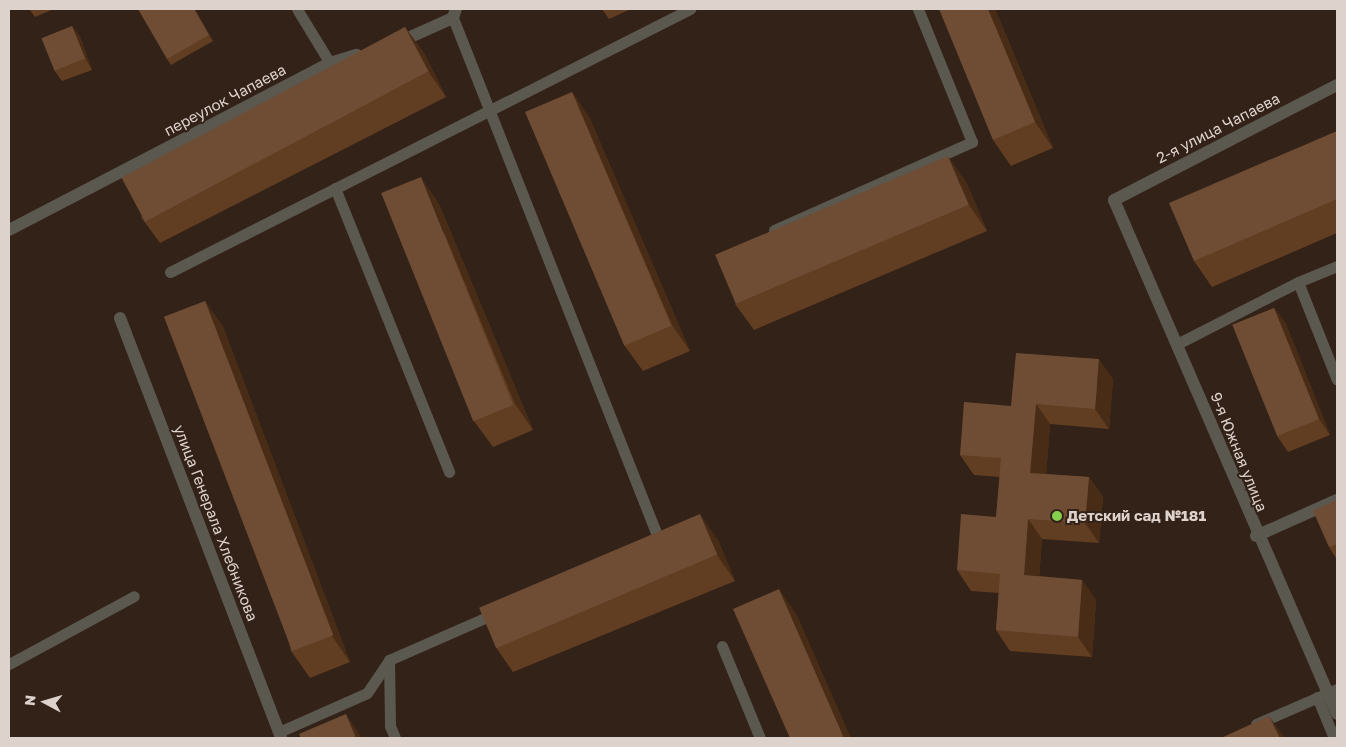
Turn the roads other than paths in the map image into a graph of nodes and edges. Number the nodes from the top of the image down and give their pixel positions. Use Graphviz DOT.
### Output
graph roads {
  1 [pos="297,9"];
  2 [pos="690,9"];
  3 [pos="918,9"];
  4 [pos="454,14"];
  5 [pos="330,63"];
  6 [pos="1337,85"];
  7 [pos="492,109"];
  8 [pos="335,188"];
  9 [pos="1114,200"];
  10 [pos="9,230"];
  11 [pos="757,238"];
  12 [pos="1337,266"];
  13 [pos="170,272"];
  14 [pos="1298,282"];
  15 [pos="120,318"];
  16 [pos="1177,344"];
  17 [pos="1337,380"];
  18 [pos="449,472"];
  19 [pos="1337,500"];
  20 [pos="1256,536"];
  21 [pos="641,548"];
  22 [pos="134,596"];
  23 [pos="506,608"];
  24 [pos="722,646"];
  25 [pos="389,660"];
  26 [pos="9,664"];
  27 [pos="1328,693"];
  28 [pos="1337,714"];
  29 [pos="1239,731"];
  30 [pos="280,735"];
  31 [pos="395,738"];
  32 [pos="760,738"];
  33 [pos="1334,738"];
  1 -- 5 [label="lane"];
  2 -- 7 [label="lane"];
  3 -- 11 [label="lane"];
  4 -- 5 [label="street, переулок Чапаева"];
  4 -- 7 [label="lane"];
  5 -- 10 [label="street, переулок Чапаева"];
  6 -- 9 [label="street, 2-я улица Чапаева"];
  7 -- 8 [label="lane"];
  7 -- 21 [label="lane"];
  8 -- 13 [label="lane"];
  8 -- 18 [label="lane"];
  9 -- 16 [label="street, 9-я Южная улица"];
  12 -- 14 [label="lane"];
  14 -- 16 [label="lane"];
  14 -- 17 [label="lane"];
  15 -- 30 [label="street, улица Генерала Хлебникова"];
  16 -- 20 [label="street, 9-я Южная улица"];
  19 -- 20 [label="street"];
  20 -- 27 [label="street, 9-я Южная улица"];
  22 -- 26 [label="lane"];
  23 -- 25 [label="lane"];
  24 -- 32 [label="lane"];
  25 -- 30 [label="lane"];
  25 -- 31 [label="lane"];
  27 -- 28 [label="street, 9-я Южная улица"];
  27 -- 29 [label="lane"];
  27 -- 33 [label="lane"];
}
